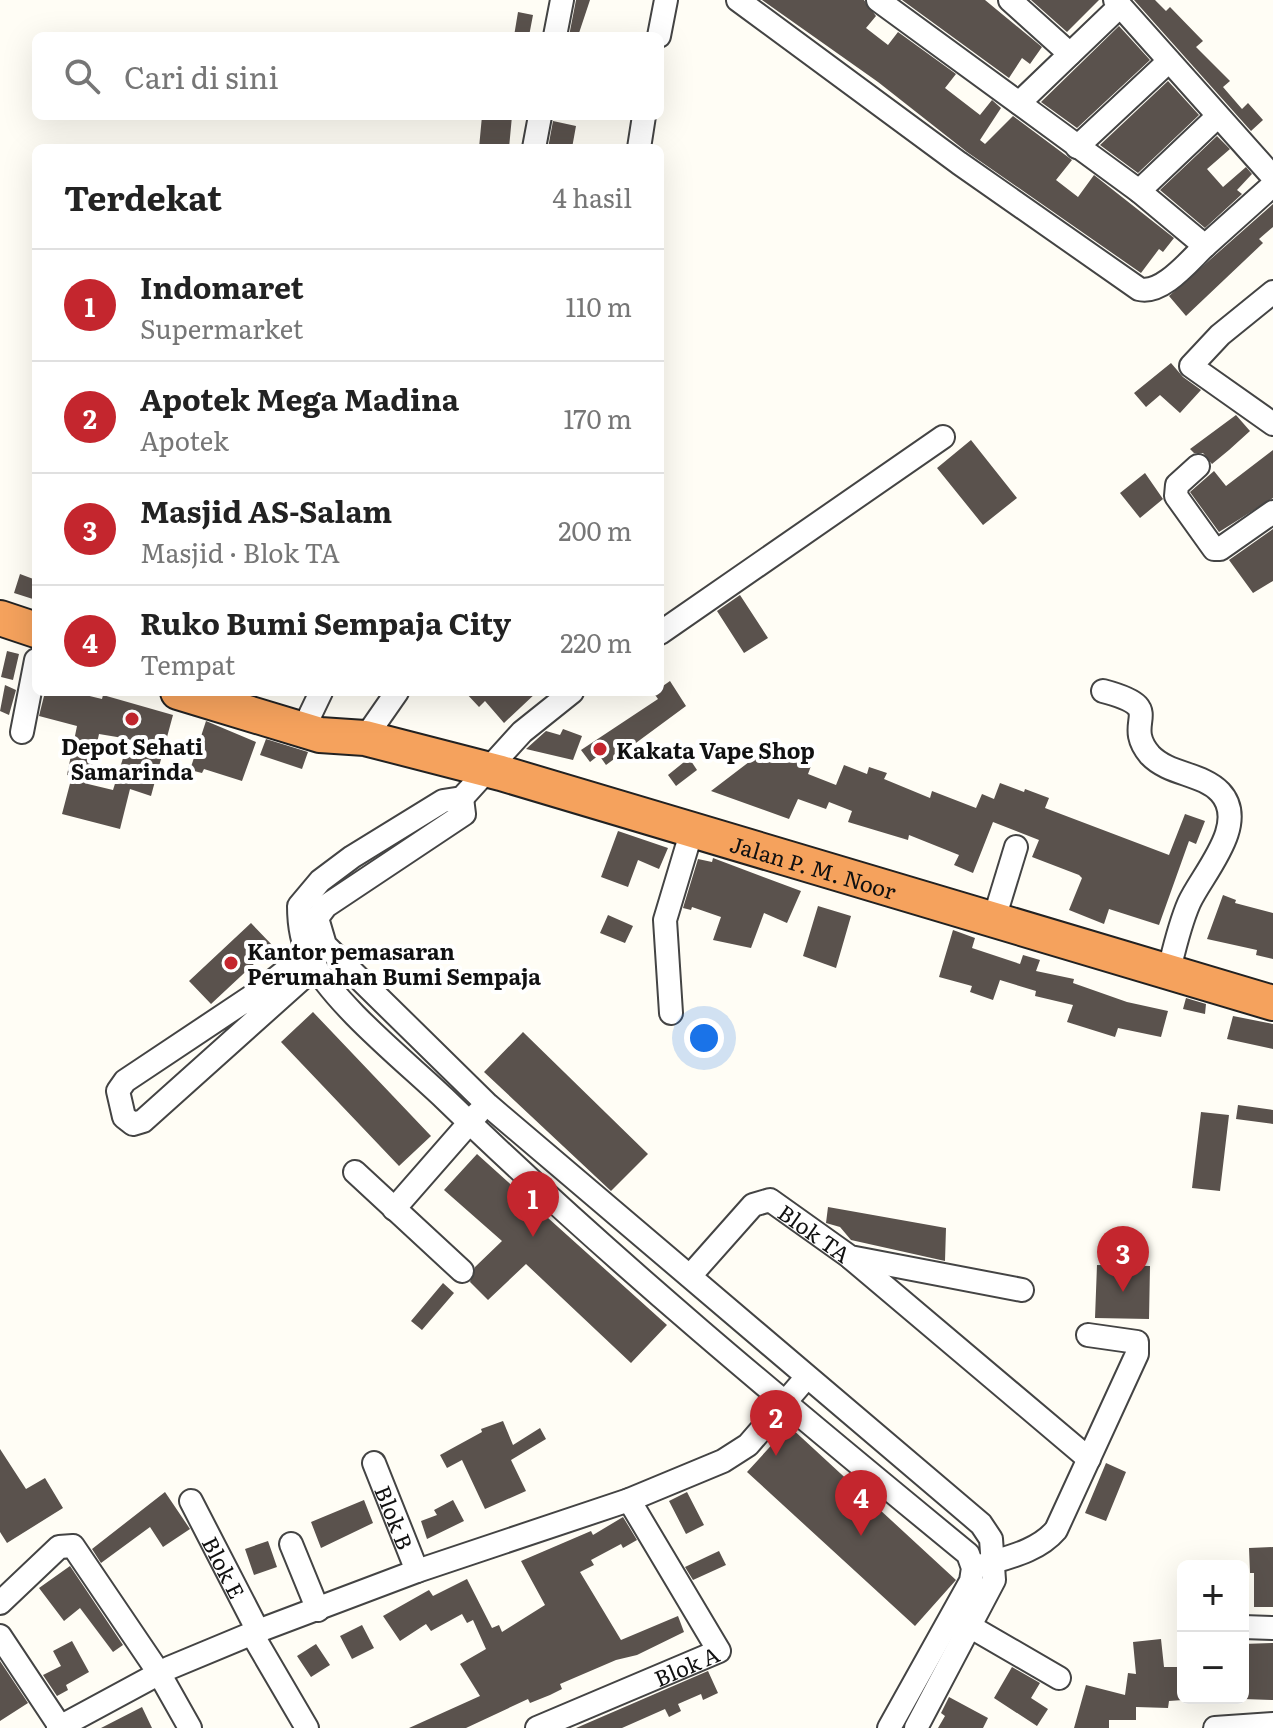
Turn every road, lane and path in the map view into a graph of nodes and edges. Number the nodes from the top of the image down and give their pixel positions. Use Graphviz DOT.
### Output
graph roads {
  1 [pos="562,0"];
  2 [pos="666,0"];
  3 [pos="738,0"];
  4 [pos="878,0"];
  5 [pos="1010,0"];
  6 [pos="1117,3"];
  7 [pos="556,32"];
  8 [pos="660,32"];
  9 [pos="1070,54"];
  10 [pos="1169,61"];
  11 [pos="1019,103"];
  12 [pos="1218,116"];
  13 [pos="539,120"];
  14 [pos="643,120"];
  15 [pos="535,144"];
  16 [pos="640,144"];
  17 [pos="1077,147"];
  18 [pos="1273,177"];
  19 [pos="1273,185"];
  20 [pos="1139,191"];
  21 [pos="1205,246"];
  22 [pos="1273,292"];
  23 [pos="1273,424"];
  24 [pos="943,437"];
  25 [pos="1198,466"];
  26 [pos="1273,512"];
  27 [pos="0,618"];
  28 [pos="32,629"];
  29 [pos="664,630"];
  30 [pos="0,639"];
  31 [pos="32,648"];
  32 [pos="32,681"];
  33 [pos="1103,691"];
  34 [pos="191,696"];
  35 [pos="263,696"];
  36 [pos="393,696"];
  37 [pos="567,696"];
  38 [pos="316,704"];
  39 [pos="22,732"];
  40 [pos="358,736"];
  41 [pos="490,771"];
  42 [pos="692,830"];
  43 [pos="1016,847"];
  44 [pos="994,919"];
  45 [pos="308,920"];
  46 [pos="312,960"];
  47 [pos="1168,974"];
  48 [pos="1273,1003"];
  49 [pos="671,1013"];
  50 [pos="488,1105"];
  51 [pos="468,1122"];
  52 [pos="355,1172"];
  53 [pos="394,1209"];
  54 [pos="850,1257"];
  55 [pos="462,1271"];
  56 [pos="690,1276"];
  57 [pos="1022,1290"];
  58 [pos="1088,1335"];
  59 [pos="806,1378"];
  60 [pos="782,1401"];
  61 [pos="1089,1459"];
  62 [pos="374,1463"];
  63 [pos="629,1500"];
  64 [pos="191,1501"];
  65 [pos="291,1544"];
  66 [pos="984,1564"];
  67 [pos="417,1571"];
  68 [pos="0,1603"];
  69 [pos="318,1610"];
  70 [pos="971,1627"];
  71 [pos="1249,1627"];
  72 [pos="1273,1628"];
  73 [pos="255,1633"];
  74 [pos="0,1636"];
  75 [pos="159,1673"];
  76 [pos="1059,1678"];
  77 [pos="1273,1724"];
  78 [pos="60,1727"];
  79 [pos="190,1728"];
  80 [pos="307,1728"];
  81 [pos="537,1728"];
  82 [pos="889,1728"];
  83 [pos="916,1728"];
  84 [pos="1215,1728"];
  1 -- 7 [label="street"];
  2 -- 8 [label="street"];
  3 -- 21 [label="street"];
  4 -- 11 [label="street"];
  5 -- 9 [label="street"];
  6 -- 9 [label="street"];
  6 -- 10 [label="street"];
  9 -- 11 [label="street"];
  10 -- 12 [label="street"];
  10 -- 17 [label="street"];
  11 -- 17 [label="street"];
  12 -- 18 [label="street"];
  12 -- 20 [label="street"];
  13 -- 15 [label="street"];
  14 -- 16 [label="street"];
  17 -- 20 [label="street"];
  19 -- 21 [label="street"];
  20 -- 21 [label="street"];
  22 -- 23 [label="street"];
  24 -- 29 [label="street"];
  25 -- 26 [label="street"];
  27 -- 28 [label="highway"];
  30 -- 31 [label="highway"];
  32 -- 39 [label="street"];
  33 -- 47 [label="street"];
  34 -- 40 [label="highway, Jalan P. M. Noor"];
  35 -- 38 [label="highway, Jalan P. M. Noor"];
  36 -- 40 [label="street"];
  37 -- 41 [label="street"];
  38 -- 40 [label="highway, Jalan P. M. Noor"];
  40 -- 41 [label="highway, Jalan P. M. Noor"];
  41 -- 42 [label="highway, Jalan P. M. Noor"];
  41 -- 45 [label="street"];
  42 -- 44 [label="highway, Jalan P. M. Noor"];
  42 -- 49 [label="street"];
  43 -- 44 [label="street"];
  44 -- 47 [label="highway, Jalan P. M. Noor"];
  45 -- 46 [label="street"];
  45 -- 50 [label="street"];
  46 -- 46 [label="street"];
  46 -- 51 [label="street"];
  47 -- 48 [label="highway, Jalan P. M. Noor"];
  50 -- 51 [label="street"];
  50 -- 56 [label="street"];
  51 -- 53 [label="street"];
  51 -- 60 [label="street"];
  52 -- 53 [label="street"];
  53 -- 55 [label="street"];
  54 -- 56 [label="street, Blok TA"];
  54 -- 57 [label="street, Blok TA"];
  54 -- 61 [label="street"];
  56 -- 59 [label="street"];
  58 -- 61 [label="street"];
  59 -- 60 [label="street"];
  59 -- 66 [label="street"];
  60 -- 63 [label="street"];
  60 -- 66 [label="street"];
  61 -- 66 [label="street"];
  62 -- 67 [label="street, Blok B"];
  63 -- 67 [label="street"];
  63 -- 81 [label="street, Blok A"];
  64 -- 73 [label="street, Blok E"];
  65 -- 69 [label="street"];
  66 -- 70 [label="street"];
  66 -- 82 [label="street"];
  67 -- 69 [label="street"];
  68 -- 75 [label="street"];
  69 -- 73 [label="street"];
  70 -- 76 [label="street"];
  70 -- 83 [label="street"];
  71 -- 72 [label="street"];
  73 -- 75 [label="street"];
  73 -- 80 [label="street, Blok E"];
  74 -- 78 [label="street"];
  75 -- 78 [label="street"];
  75 -- 79 [label="street"];
  77 -- 84 [label="street"];
}
